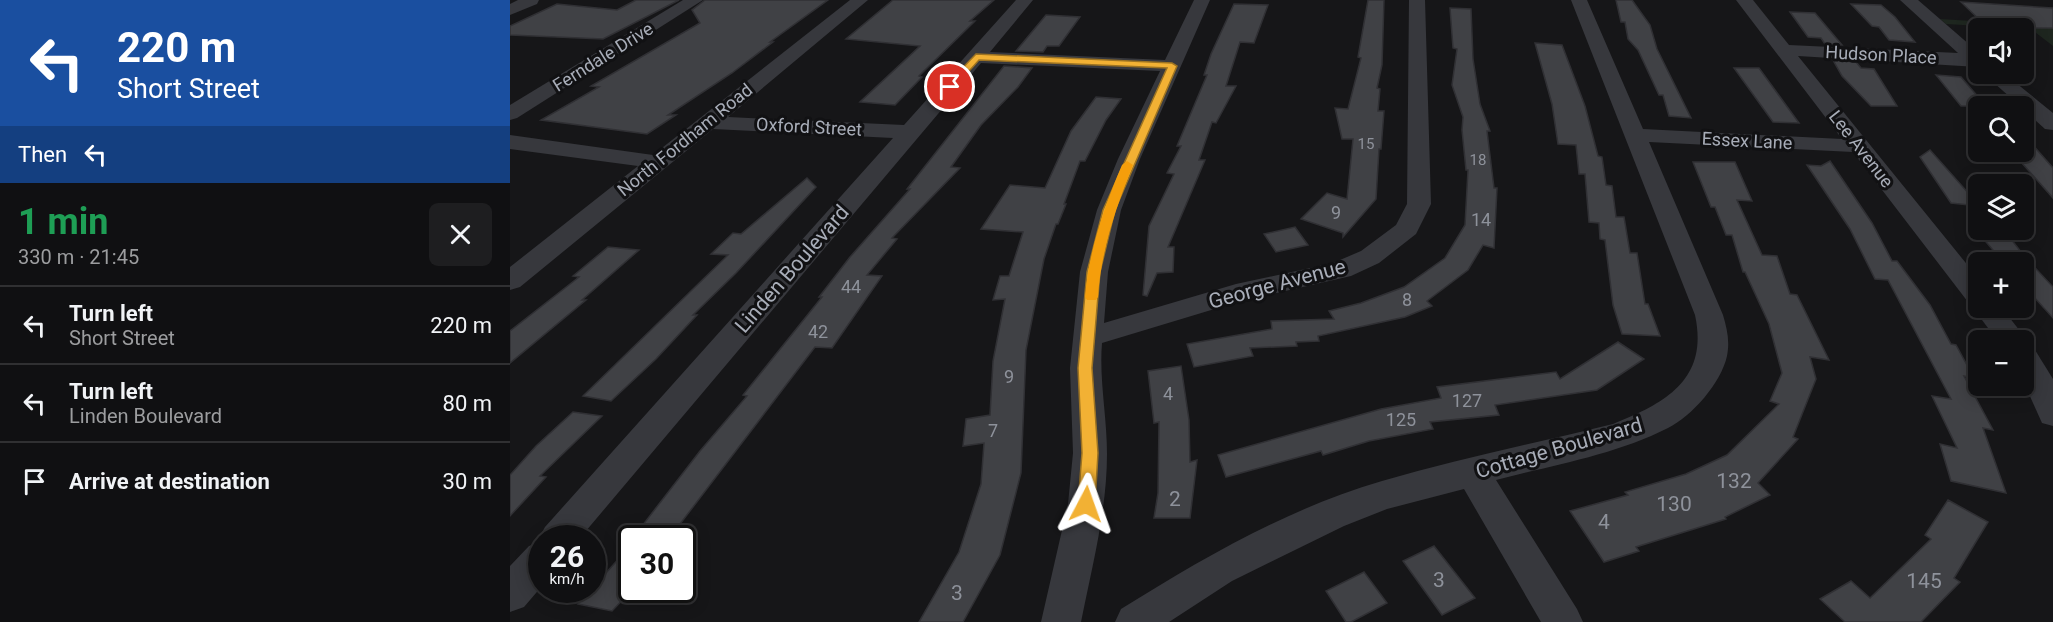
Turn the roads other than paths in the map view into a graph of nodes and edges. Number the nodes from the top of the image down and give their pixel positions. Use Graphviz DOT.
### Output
graph roads {
  1 [pos="531,0"];
  2 [pos="695,0"];
  3 [pos="860,0"];
  4 [pos="1025,0"];
  5 [pos="1202,0"];
  6 [pos="1417,0"];
  7 [pos="1574,0"];
  8 [pos="1744,0"];
  9 [pos="1908,0"];
  10 [pos="510,10"];
  11 [pos="1784,50"];
  12 [pos="1968,51"];
  13 [pos="976,57"];
  14 [pos="1968,59"];
  15 [pos="1172,66"];
  16 [pos="2006,84"];
  17 [pos="510,114"];
  18 [pos="707,122"];
  19 [pos="2053,124"];
  20 [pos="910,132"];
  21 [pos="1636,135"];
  22 [pos="510,142"];
  23 [pos="1858,146"];
  24 [pos="657,162"];
  25 [pos="510,281"];
  26 [pos="1968,284"];
  27 [pos="1995,318"];
  28 [pos="2004,330"];
  29 [pos="1089,337"];
  30 [pos="2034,373"];
  31 [pos="2053,414"];
  32 [pos="1473,473"];
  33 [pos="569,525"];
  34 [pos="528,574"];
  35 [pos="510,594"];
  36 [pos="1061,622"];
  37 [pos="1134,622"];
  38 [pos="1563,622"];
  1 -- 10 [label="street"];
  2 -- 17 [label="street, Ferndale Drive"];
  3 -- 18 [label="street, North Fordham Road"];
  4 -- 13 [label="street, Linden Boulevard"];
  5 -- 15 [label="street"];
  6 -- 29 [label="street, George Avenue"];
  7 -- 21 [label="street, Cottage Boulevard"];
  8 -- 11 [label="street, Lee Avenue"];
  9 -- 12 [label="street"];
  11 -- 14 [label="street, Hudson Place"];
  11 -- 23 [label="street, Lee Avenue"];
  13 -- 15 [label="street"];
  13 -- 20 [label="street, Linden Boulevard"];
  15 -- 29 [label="street"];
  16 -- 19 [label="street"];
  18 -- 20 [label="street, Oxford Street"];
  18 -- 24 [label="street, North Fordham Road"];
  20 -- 33 [label="street, Linden Boulevard"];
  21 -- 23 [label="street, Essex Lane"];
  21 -- 32 [label="street, Cottage Boulevard"];
  22 -- 24 [label="street"];
  23 -- 26 [label="street, Lee Avenue"];
  24 -- 25 [label="street, North Fordham Road"];
  27 -- 28 [label="street"];
  29 -- 36 [label="street"];
  30 -- 31 [label="street"];
  32 -- 37 [label="street, Cottage Boulevard"];
  32 -- 38 [label="street"];
  34 -- 35 [label="street"];
}
